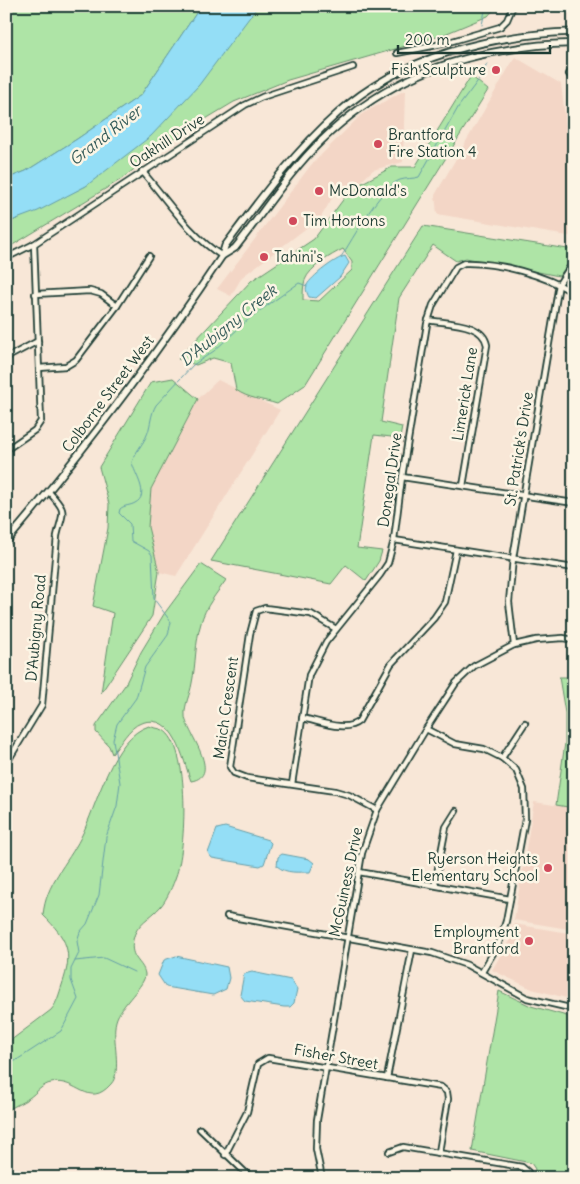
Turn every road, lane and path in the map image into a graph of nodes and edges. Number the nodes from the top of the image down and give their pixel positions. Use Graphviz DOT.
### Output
graph roads {
  1 [pos="514,6"];
  2 [pos="574,32"];
  3 [pos="574,44"];
  4 [pos="397,53"];
  5 [pos="353,67"];
  6 [pos="574,67"];
  7 [pos="574,80"];
  8 [pos="142,171"];
  9 [pos="34,244"];
  10 [pos="150,256"];
  11 [pos="222,256"];
  12 [pos="6,258"];
  13 [pos="574,262"];
  14 [pos="559,284"];
  15 [pos="574,293"];
  16 [pos="35,294"];
  17 [pos="117,306"];
  18 [pos="428,320"];
  19 [pos="38,341"];
  20 [pos="6,358"];
  21 [pos="39,368"];
  22 [pos="6,450"];
  23 [pos="402,477"];
  24 [pos="463,486"];
  25 [pos="49,492"];
  26 [pos="524,496"];
  27 [pos="574,503"];
  28 [pos="394,540"];
  29 [pos="6,542"];
  30 [pos="456,550"];
  31 [pos="514,558"];
  32 [pos="574,568"];
  33 [pos="336,629"];
  34 [pos="574,640"];
  35 [pos="514,645"];
  36 [pos="302,718"];
  37 [pos="525,723"];
  38 [pos="426,728"];
  39 [pos="502,758"];
  40 [pos="6,764"];
  41 [pos="292,784"];
  42 [pos="377,810"];
  43 [pos="456,811"];
  44 [pos="360,872"];
  45 [pos="435,884"];
  46 [pos="510,899"];
  47 [pos="227,916"];
  48 [pos="347,937"];
  49 [pos="412,950"];
  50 [pos="482,972"];
  51 [pos="574,1009"];
  52 [pos="327,1067"];
  53 [pos="388,1078"];
  54 [pos="200,1129"];
  55 [pos="389,1152"];
  56 [pos="439,1152"];
  57 [pos="225,1155"];
  58 [pos="251,1178"];
  59 [pos="322,1178"];
  60 [pos="527,1178"];
  1 -- 4 [label="street"];
  2 -- 11 [label="main road, Colborne Street West"];
  3 -- 11 [label="main road, Colborne Street West"];
  5 -- 8 [label="street, Oakhill Drive"];
  6 -- 7 [label="street"];
  8 -- 9 [label="street, Oakhill Drive"];
  8 -- 11 [label="street"];
  9 -- 12 [label="street, Oakhill Drive"];
  9 -- 16 [label="street"];
  10 -- 17 [label="street"];
  11 -- 25 [label="main road, Colborne Street West"];
  13 -- 14 [label="street, St. Patrick's Drive"];
  14 -- 15 [label="street, Donegal Drive"];
  14 -- 18 [label="street, Donegal Drive"];
  14 -- 26 [label="street, St. Patrick's Drive"];
  16 -- 17 [label="street"];
  16 -- 19 [label="street"];
  17 -- 21 [label="street"];
  18 -- 23 [label="street, Donegal Drive"];
  18 -- 24 [label="street, Limerick Lane"];
  19 -- 20 [label="street"];
  19 -- 21 [label="street"];
  21 -- 22 [label="street"];
  23 -- 24 [label="street"];
  23 -- 28 [label="street, Donegal Drive"];
  24 -- 26 [label="street"];
  25 -- 29 [label="main road, Colborne Street West"];
  25 -- 40 [label="street, D'Aubigny Road"];
  26 -- 27 [label="street"];
  26 -- 31 [label="street, St. Patrick's Drive"];
  28 -- 30 [label="street"];
  28 -- 33 [label="street, Donegal Drive"];
  30 -- 31 [label="street"];
  30 -- 36 [label="street"];
  31 -- 32 [label="street"];
  31 -- 35 [label="street, St. Patrick's Drive"];
  33 -- 36 [label="street, Donegal Drive"];
  33 -- 41 [label="street, Maich Crescent"];
  34 -- 35 [label="street, McGuiness Drive"];
  35 -- 38 [label="street, McGuiness Drive"];
  36 -- 41 [label="street, Donegal Drive"];
  37 -- 39 [label="street"];
  38 -- 39 [label="street"];
  38 -- 42 [label="street, McGuiness Drive"];
  39 -- 46 [label="street"];
  41 -- 42 [label="street, Maich Crescent"];
  42 -- 44 [label="street, McGuiness Drive"];
  43 -- 45 [label="street"];
  44 -- 45 [label="street"];
  44 -- 48 [label="street, McGuiness Drive"];
  45 -- 46 [label="street"];
  46 -- 50 [label="street"];
  47 -- 48 [label="street"];
  48 -- 49 [label="street"];
  48 -- 52 [label="street, McGuiness Drive"];
  49 -- 50 [label="street"];
  49 -- 53 [label="street"];
  50 -- 51 [label="street"];
  52 -- 53 [label="street, Fisher Street"];
  52 -- 57 [label="street, Fisher Street"];
  52 -- 59 [label="street, McGuiness Drive"];
  53 -- 56 [label="street, Fisher Street"];
  54 -- 57 [label="street"];
  55 -- 56 [label="street"];
  56 -- 60 [label="street"];
  57 -- 58 [label="street"];
}
